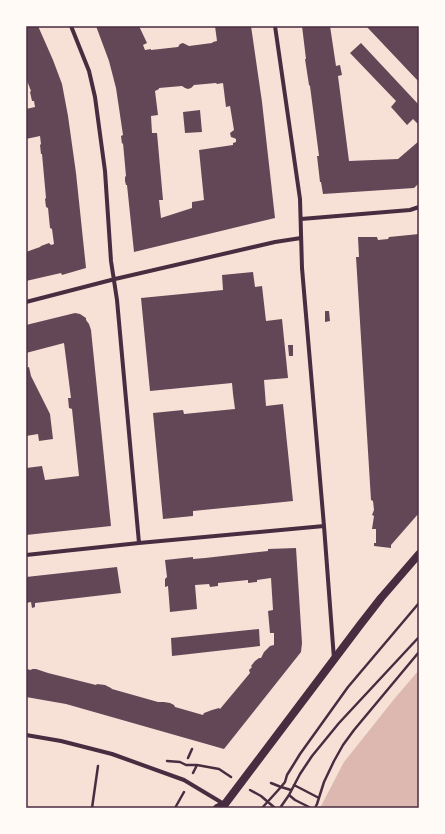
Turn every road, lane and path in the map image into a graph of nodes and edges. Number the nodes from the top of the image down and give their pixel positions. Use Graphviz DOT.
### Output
graph roads {
  1 [pos="71,26"];
  2 [pos="275,26"];
  3 [pos="419,207"];
  4 [pos="301,219"];
  5 [pos="301,238"];
  6 [pos="114,280"];
  7 [pos="26,302"];
  8 [pos="324,526"];
  9 [pos="139,543"];
  10 [pos="419,554"];
  11 [pos="26,555"];
  12 [pos="419,603"];
  13 [pos="419,637"];
  14 [pos="419,652"];
  15 [pos="334,660"];
  16 [pos="26,735"];
  17 [pos="192,749"];
  18 [pos="188,758"];
  19 [pos="98,766"];
  20 [pos="271,782"];
  21 [pos="294,785"];
  22 [pos="281,787"];
  23 [pos="291,790"];
  24 [pos="289,795"];
  25 [pos="319,798"];
  26 [pos="268,802"];
  27 [pos="226,807"];
  28 [pos="92,808"];
  29 [pos="217,808"];
  30 [pos="262,808"];
  31 [pos="275,808"];
  32 [pos="280,808"];
  33 [pos="310,808"];
  34 [pos="315,808"];
  1 -- 6 [label="street"];
  2 -- 4 [label="street"];
  3 -- 4 [label="street"];
  4 -- 5 [label="street"];
  5 -- 6 [label="street"];
  5 -- 8 [label="street"];
  6 -- 7 [label="street"];
  6 -- 9 [label="street"];
  8 -- 9 [label="street"];
  8 -- 15 [label="street"];
  9 -- 11 [label="street"];
  10 -- 15 [label="main road"];
  12 -- 22 [label="path"];
  13 -- 21 [label="path"];
  14 -- 25 [label="path"];
  15 -- 27 [label="main road"];
  16 -- 27 [label="street"];
  17 -- 18 [label="path"];
  19 -- 28 [label="path"];
  20 -- 22 [label="path"];
  21 -- 23 [label="path"];
  21 -- 25 [label="path"];
  22 -- 23 [label="path"];
  22 -- 26 [label="path"];
  23 -- 24 [label="path"];
  24 -- 32 [label="path"];
  24 -- 33 [label="path"];
  25 -- 34 [label="path"];
  26 -- 30 [label="path"];
  26 -- 31 [label="path"];
  27 -- 29 [label="main road"];
}
